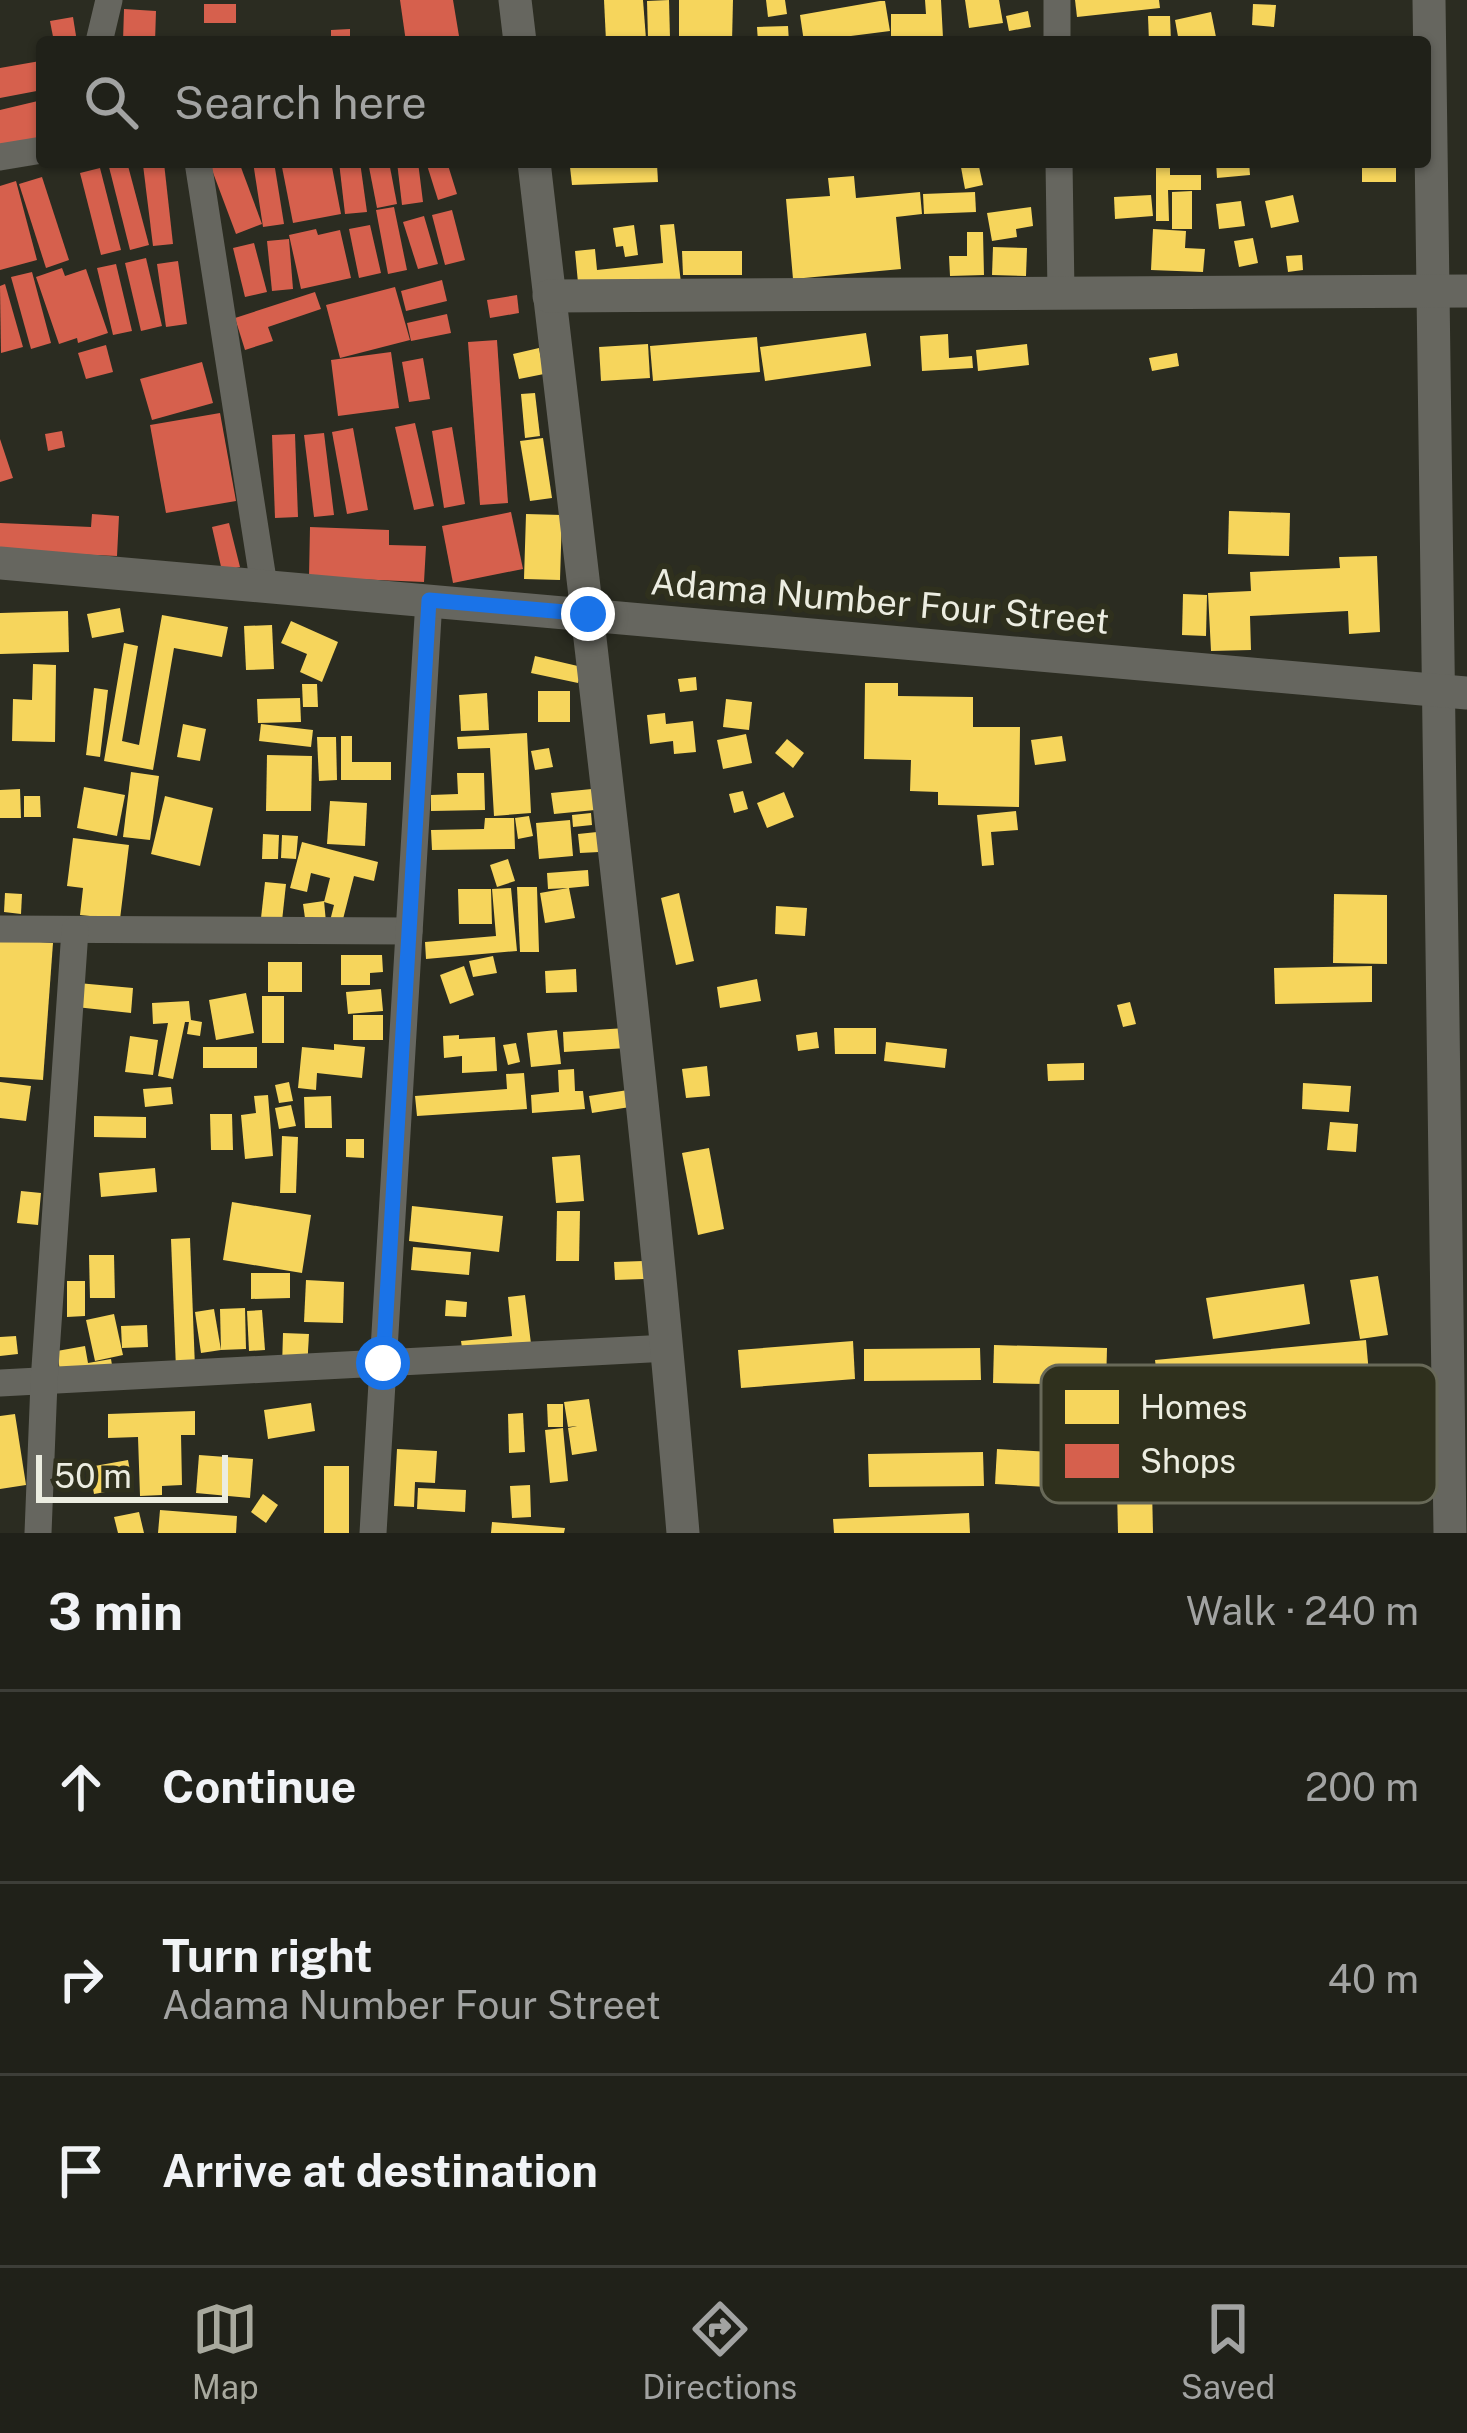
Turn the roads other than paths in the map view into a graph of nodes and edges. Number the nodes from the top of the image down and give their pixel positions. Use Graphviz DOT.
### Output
graph roads {
  1 [pos="109,0"];
  2 [pos="515,0"];
  3 [pos="1057,0"];
  4 [pos="1430,0"];
  5 [pos="100,36"];
  6 [pos="519,36"];
  7 [pos="1058,36"];
  8 [pos="36,151"];
  9 [pos="0,157"];
  10 [pos="199,168"];
  11 [pos="535,168"];
  12 [pos="1059,168"];
  13 [pos="1450,291"];
  14 [pos="1060,293"];
  15 [pos="549,296"];
  16 [pos="0,563"];
  17 [pos="264,586"];
  18 [pos="429,600"];
  19 [pos="588,614"];
  20 [pos="1453,692"];
  21 [pos="0,929"];
  22 [pos="75,930"];
  23 [pos="410,931"];
  24 [pos="668,1348"];
  25 [pos="383,1363"];
  26 [pos="44,1382"];
  27 [pos="0,1383"];
  28 [pos="38,1533"];
  29 [pos="373,1533"];
  30 [pos="683,1533"];
  31 [pos="1450,1533"];
  1 -- 5 [label="street"];
  2 -- 6 [label="street"];
  3 -- 7 [label="street"];
  4 -- 13 [label="street"];
  8 -- 9 [label="street"];
  10 -- 17 [label="street"];
  11 -- 15 [label="street"];
  12 -- 14 [label="street"];
  13 -- 14 [label="street"];
  13 -- 20 [label="street"];
  14 -- 15 [label="street"];
  15 -- 19 [label="street"];
  16 -- 17 [label="street, Adama Number Four Street"];
  17 -- 18 [label="street, Adama Number Four Street"];
  18 -- 19 [label="street, Adama Number Four Street"];
  18 -- 23 [label="street"];
  19 -- 20 [label="street, Adama Number Four Street"];
  19 -- 24 [label="street"];
  20 -- 31 [label="street"];
  21 -- 22 [label="street"];
  22 -- 23 [label="street"];
  22 -- 26 [label="street"];
  23 -- 25 [label="street"];
  24 -- 25 [label="street"];
  24 -- 30 [label="street"];
  25 -- 26 [label="street"];
  25 -- 29 [label="street"];
  26 -- 27 [label="street"];
  26 -- 28 [label="street"];
}
